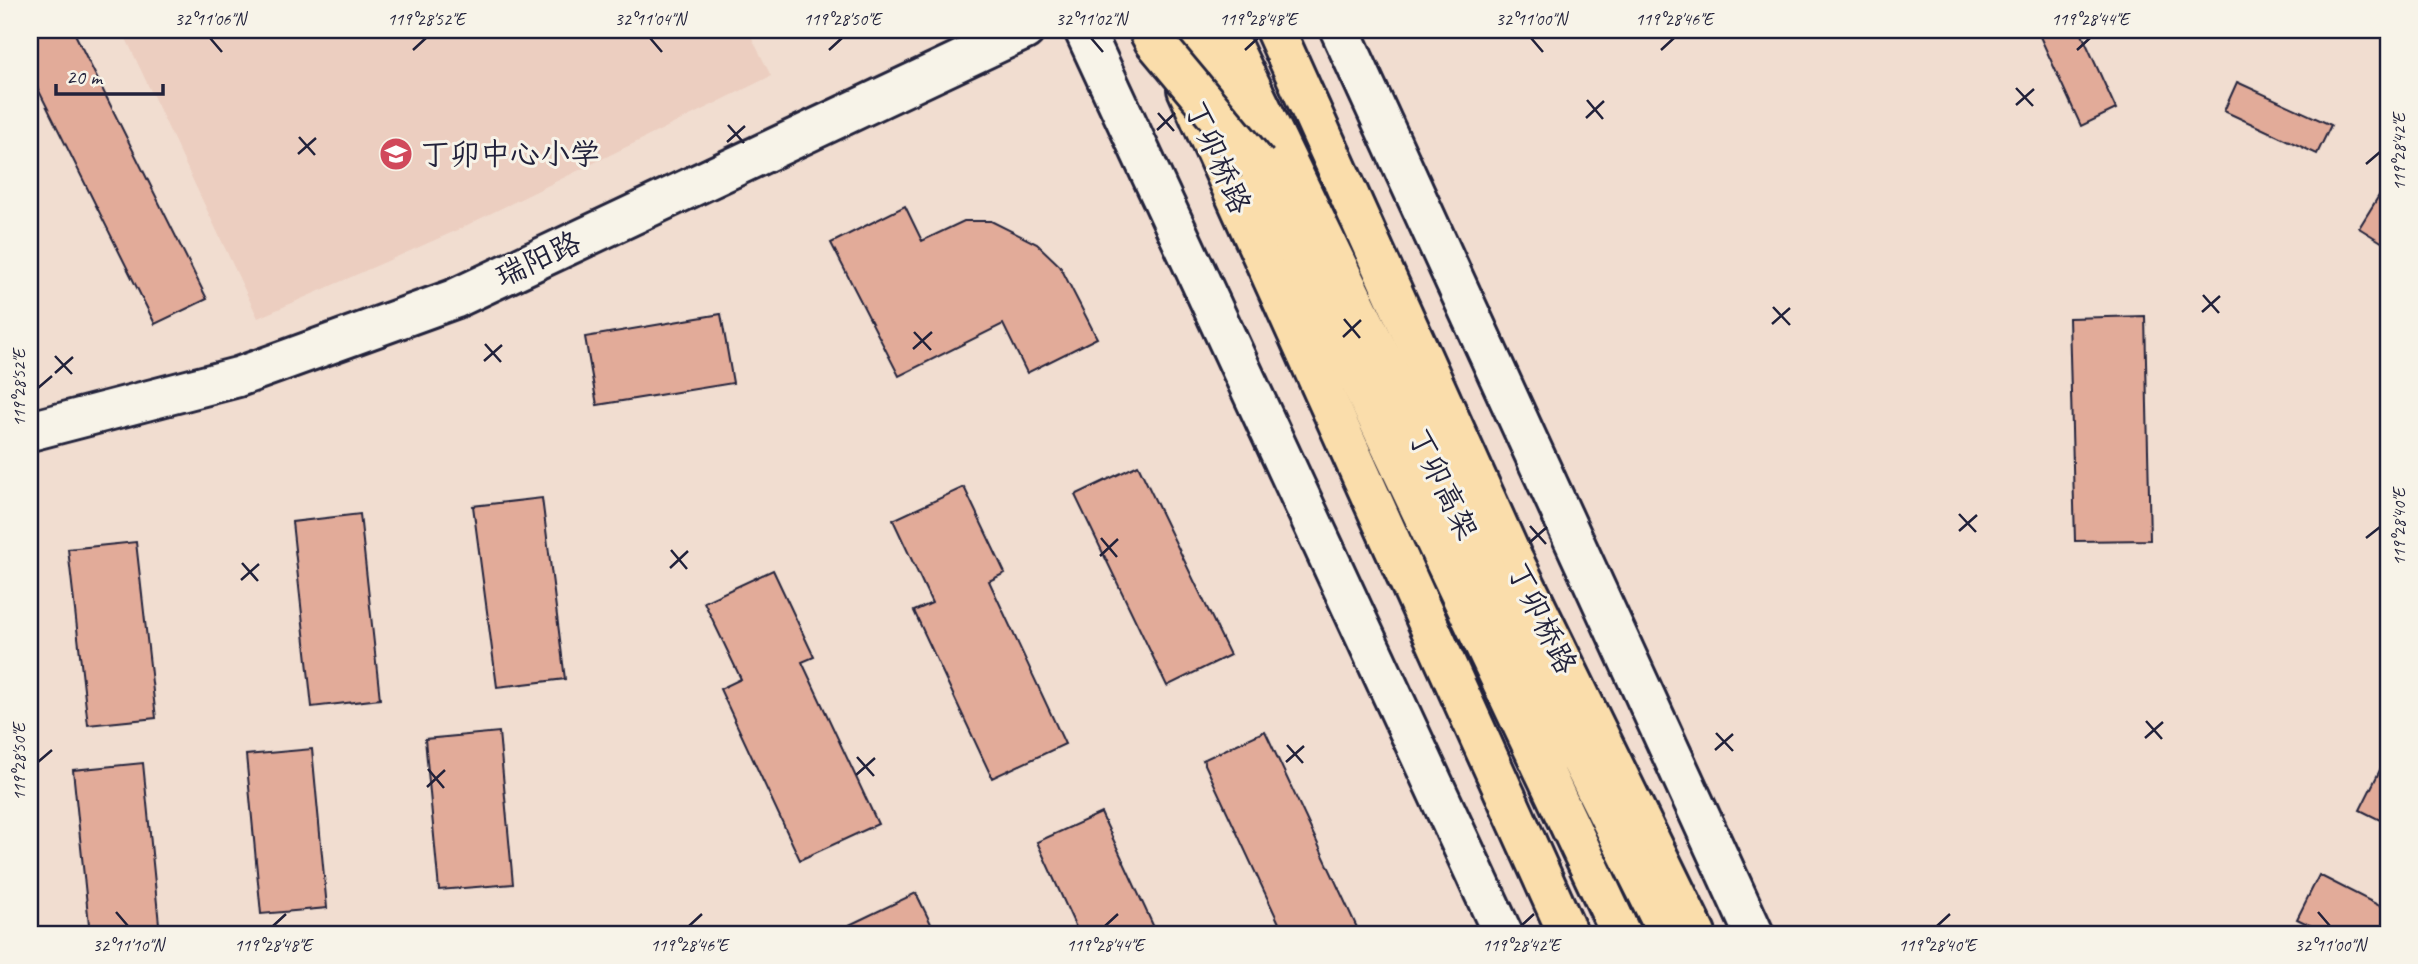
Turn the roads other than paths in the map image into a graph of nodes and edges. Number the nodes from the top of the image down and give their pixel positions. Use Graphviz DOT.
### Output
graph roads {
  1 [pos="1025,30"];
  2 [pos="1084,30"];
  3 [pos="1148,30"];
  4 [pos="1160,30"];
  5 [pos="1188,30"];
  6 [pos="1224,30"];
  7 [pos="1275,30"];
  8 [pos="1340,30"];
  9 [pos="1257,164"];
  10 [pos="30,431"];
  11 [pos="1503,934"];
  12 [pos="1568,934"];
  13 [pos="1621,934"];
  14 [pos="1668,934"];
  15 [pos="1696,934"];
  16 [pos="1754,934"];
  1 -- 10 [label="street, 瑞阳路"];
  2 -- 11 [label="street"];
  3 -- 9 [label="main road, bridge"];
  4 -- 12 [label="main road, 丁卯桥路"];
  5 -- 9 [label="main road, 丁卯高架, bridge"];
  6 -- 14 [label="main road, 丁卯高架"];
  7 -- 15 [label="main road, 丁卯桥路"];
  8 -- 16 [label="street"];
  9 -- 13 [label="main road, 丁卯高架"];
}
